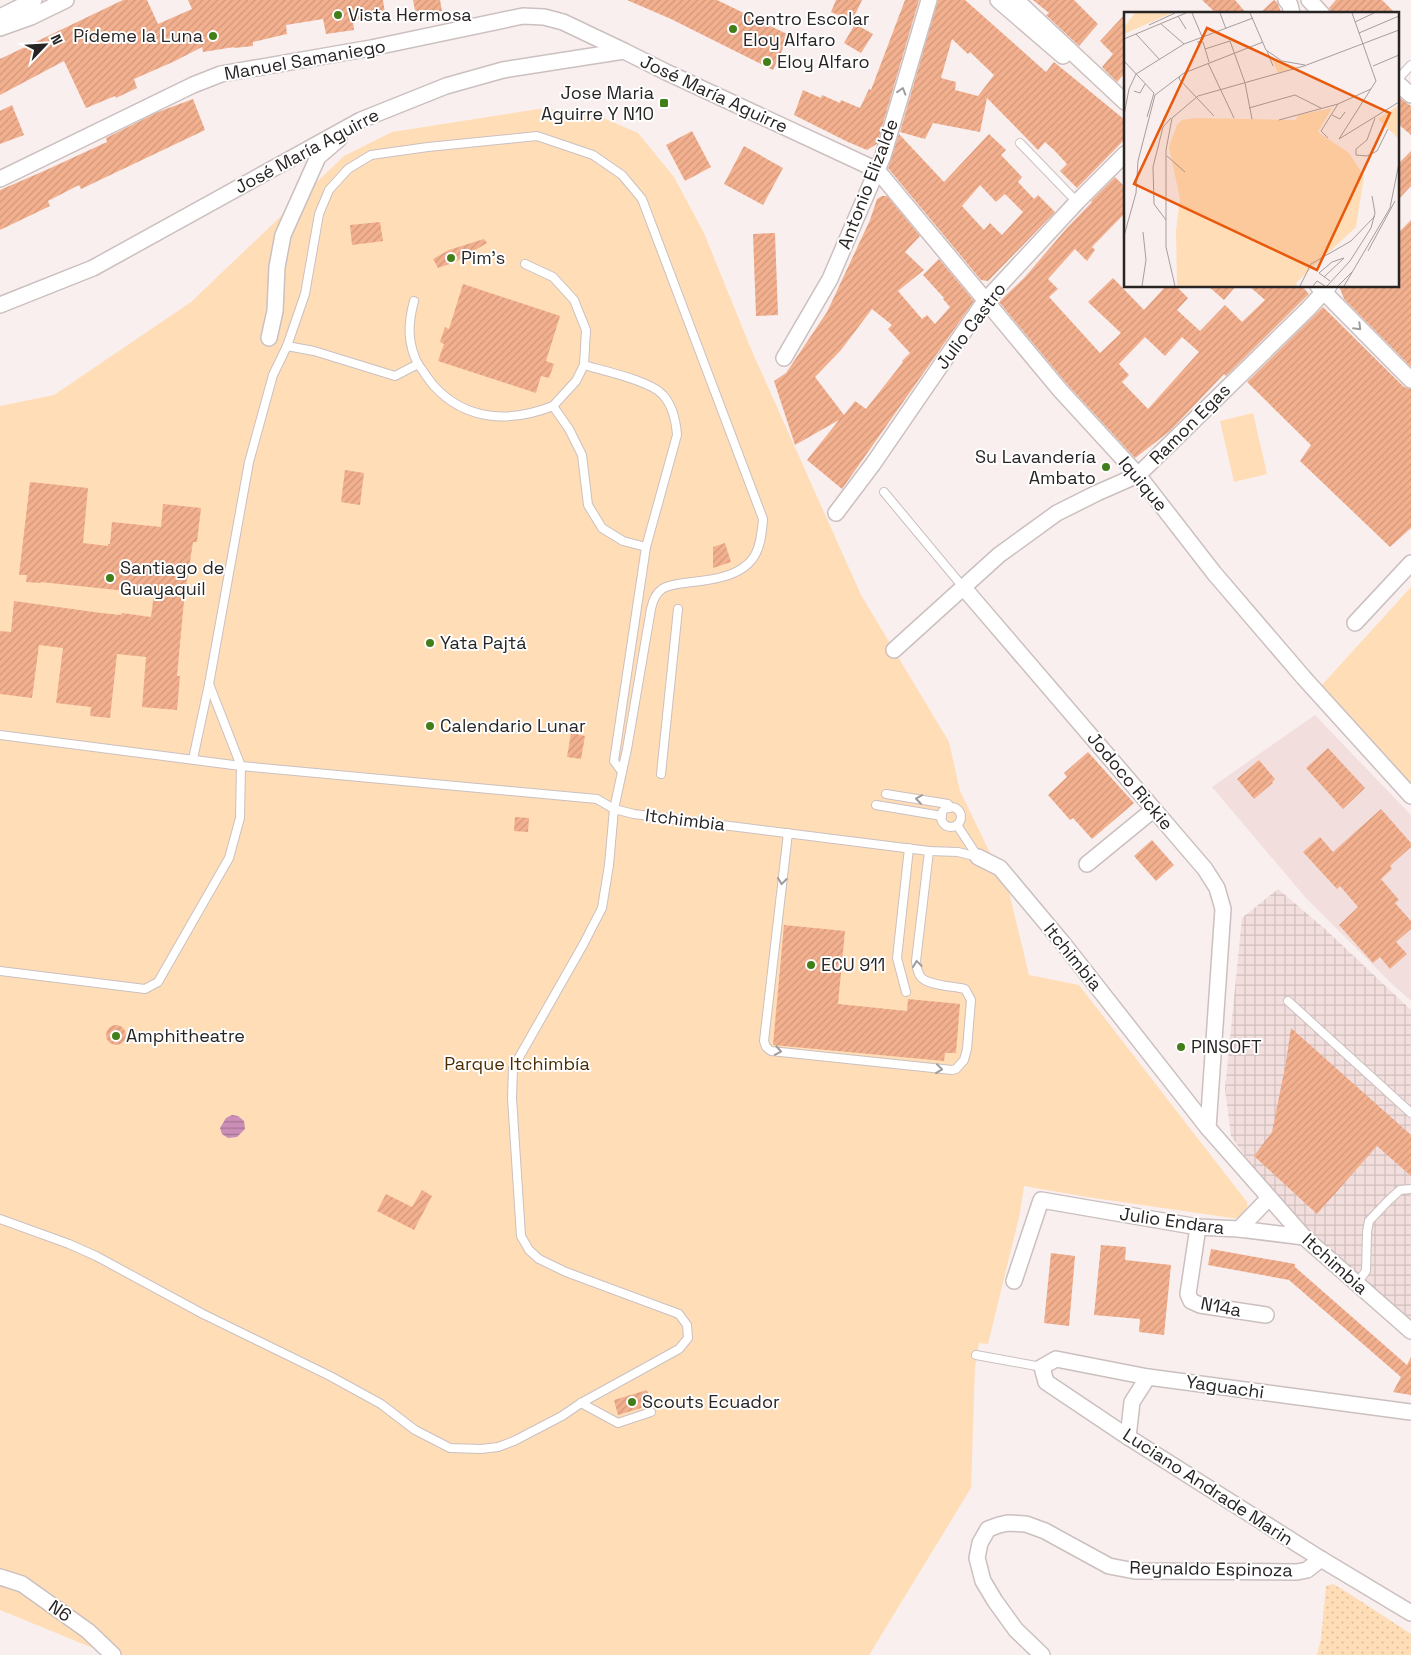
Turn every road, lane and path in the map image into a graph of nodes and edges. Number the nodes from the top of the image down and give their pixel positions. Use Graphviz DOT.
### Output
graph roads {
  1 [pos="34,0"];
  2 [pos="66,0"];
  3 [pos="929,0"];
  4 [pos="998,0"];
  5 [pos="1016,0"];
  6 [pos="1286,0"];
  7 [pos="1292,12"];
  8 [pos="0,17"];
  9 [pos="0,28"];
  10 [pos="624,51"];
  11 [pos="1411,65"];
  12 [pos="1095,75"];
  13 [pos="1398,81"];
  14 [pos="1398,83"];
  15 [pos="1411,95"];
  16 [pos="1124,101"];
  17 [pos="361,120"];
  18 [pos="1020,143"];
  19 [pos="1124,155"];
  20 [pos="876,170"];
  21 [pos="0,179"];
  22 [pos="1077,202"];
  23 [pos="525,264"];
  24 [pos="1323,288"];
  25 [pos="414,301"];
  26 [pos="985,301"];
  27 [pos="0,306"];
  28 [pos="269,338"];
  29 [pos="287,346"];
  30 [pos="784,358"];
  31 [pos="418,364"];
  32 [pos="584,365"];
  33 [pos="1411,380"];
  34 [pos="553,406"];
  35 [pos="1138,475"];
  36 [pos="884,492"];
  37 [pos="836,513"];
  38 [pos="646,547"];
  39 [pos="1411,563"];
  40 [pos="962,586"];
  41 [pos="678,609"];
  42 [pos="1355,623"];
  43 [pos="894,650"];
  44 [pos="209,684"];
  45 [pos="0,735"];
  46 [pos="193,759"];
  47 [pos="241,766"];
  48 [pos="622,772"];
  49 [pos="661,774"];
  50 [pos="886,794"];
  51 [pos="1411,796"];
  52 [pos="876,805"];
  53 [pos="950,808"];
  54 [pos="614,809"];
  55 [pos="1153,810"];
  56 [pos="942,816"];
  57 [pos="957,825"];
  58 [pos="788,833"];
  59 [pos="909,848"];
  60 [pos="929,851"];
  61 [pos="978,857"];
  62 [pos="1087,864"];
  63 [pos="0,971"];
  64 [pos="906,992"];
  65 [pos="1288,1001"];
  66 [pos="1411,1113"];
  67 [pos="1208,1128"];
  68 [pos="1411,1190"];
  69 [pos="1269,1198"];
  70 [pos="0,1219"];
  71 [pos="1198,1227"];
  72 [pos="1239,1229"];
  73 [pos="1304,1237"];
  74 [pos="1014,1281"];
  75 [pos="1357,1283"];
  76 [pos="1266,1315"];
  77 [pos="1411,1332"];
  78 [pos="976,1355"];
  79 [pos="1042,1367"];
  80 [pos="1148,1377"];
  81 [pos="581,1403"];
  82 [pos="651,1412"];
  83 [pos="1411,1412"];
  84 [pos="1128,1437"];
  85 [pos="1321,1559"];
  86 [pos="0,1577"];
  87 [pos="1411,1612"];
  88 [pos="113,1655"];
  89 [pos="1042,1655"];
  1 -- 8 [label="street"];
  2 -- 9 [label="street"];
  20 -- 3 [label="street, Antonio Elizalde, one-way"];
  4 -- 12 [label="street"];
  5 -- 12 [label="street"];
  6 -- 7 [label="street"];
  10 -- 17 [label="street, José María Aguirre"];
  10 -- 20 [label="street, José María Aguirre"];
  10 -- 21 [label="street, Manuel Samaniego"];
  11 -- 13 [label="lane"];
  12 -- 16 [label="street"];
  14 -- 15 [label="street"];
  17 -- 27 [label="street, José María Aguirre"];
  17 -- 28 [label="street"];
  18 -- 22 [label="lane"];
  19 -- 22 [label="street, Julio Castro"];
  20 -- 26 [label="street, Iquique"];
  20 -- 30 [label="street, Antonio Elizalde"];
  22 -- 26 [label="street, Julio Castro"];
  23 -- 32 [label="lane"];
  24 -- 33 [label="street, one-way"];
  24 -- 35 [label="street, Ramon Egas"];
  25 -- 31 [label="lane"];
  26 -- 35 [label="street, Iquique"];
  26 -- 37 [label="street, Julio Castro"];
  29 -- 31 [label="lane"];
  29 -- 44 [label="lane"];
  29 -- 48 [label="lane"];
  31 -- 34 [label="lane"];
  32 -- 34 [label="lane"];
  32 -- 38 [label="lane"];
  34 -- 38 [label="lane"];
  35 -- 40 [label="street, Ramon Egas"];
  35 -- 51 [label="street, Iquique"];
  36 -- 40 [label="lane, Jodoco Rickie"];
  38 -- 48 [label="lane"];
  39 -- 42 [label="street"];
  40 -- 43 [label="street, Ramon Egas"];
  40 -- 55 [label="street, Jodoco Rickie"];
  41 -- 49 [label="lane"];
  44 -- 46 [label="lane"];
  44 -- 47 [label="lane"];
  45 -- 46 [label="lane, Itchimbia"];
  46 -- 47 [label="lane, Itchimbia"];
  47 -- 54 [label="lane, Itchimbia"];
  47 -- 63 [label="lane"];
  48 -- 54 [label="lane"];
  53 -- 50 [label="lane, one-way"];
  52 -- 56 [label="lane"];
  53 -- 56 [label="lane"];
  53 -- 57 [label="lane"];
  54 -- 58 [label="lane, Itchimbia"];
  54 -- 81 [label="lane"];
  55 -- 62 [label="street"];
  55 -- 67 [label="street, Jodoco Rickie"];
  56 -- 57 [label="lane"];
  57 -- 61 [label="lane"];
  58 -- 59 [label="lane, Itchimbia"];
  58 -- 60 [label="lane, one-way"];
  59 -- 60 [label="lane, Itchimbia"];
  59 -- 64 [label="lane"];
  60 -- 61 [label="lane, Itchimbia"];
  61 -- 67 [label="street, Itchimbia"];
  65 -- 66 [label="lane"];
  67 -- 69 [label="street, Itchimbia"];
  68 -- 75 [label="lane"];
  69 -- 72 [label="street"];
  69 -- 73 [label="street, Itchimbia"];
  70 -- 81 [label="lane"];
  71 -- 72 [label="street, Julio Endara"];
  71 -- 74 [label="street, Julio Endara"];
  71 -- 76 [label="street, N14a"];
  72 -- 73 [label="street, Julio Endara"];
  73 -- 75 [label="street, Itchimbia"];
  75 -- 77 [label="street, Itchimbia"];
  78 -- 79 [label="lane"];
  79 -- 80 [label="street, Yaguachi"];
  79 -- 84 [label="street, Luciano Andrade Marin"];
  80 -- 83 [label="street, Yaguachi"];
  80 -- 84 [label="street"];
  81 -- 82 [label="lane"];
  84 -- 85 [label="street, Luciano Andrade Marin"];
  85 -- 87 [label="street, Luciano Andrade Marin"];
  85 -- 89 [label="street, Reynaldo Espinoza"];
  86 -- 88 [label="street, N6"];
}
